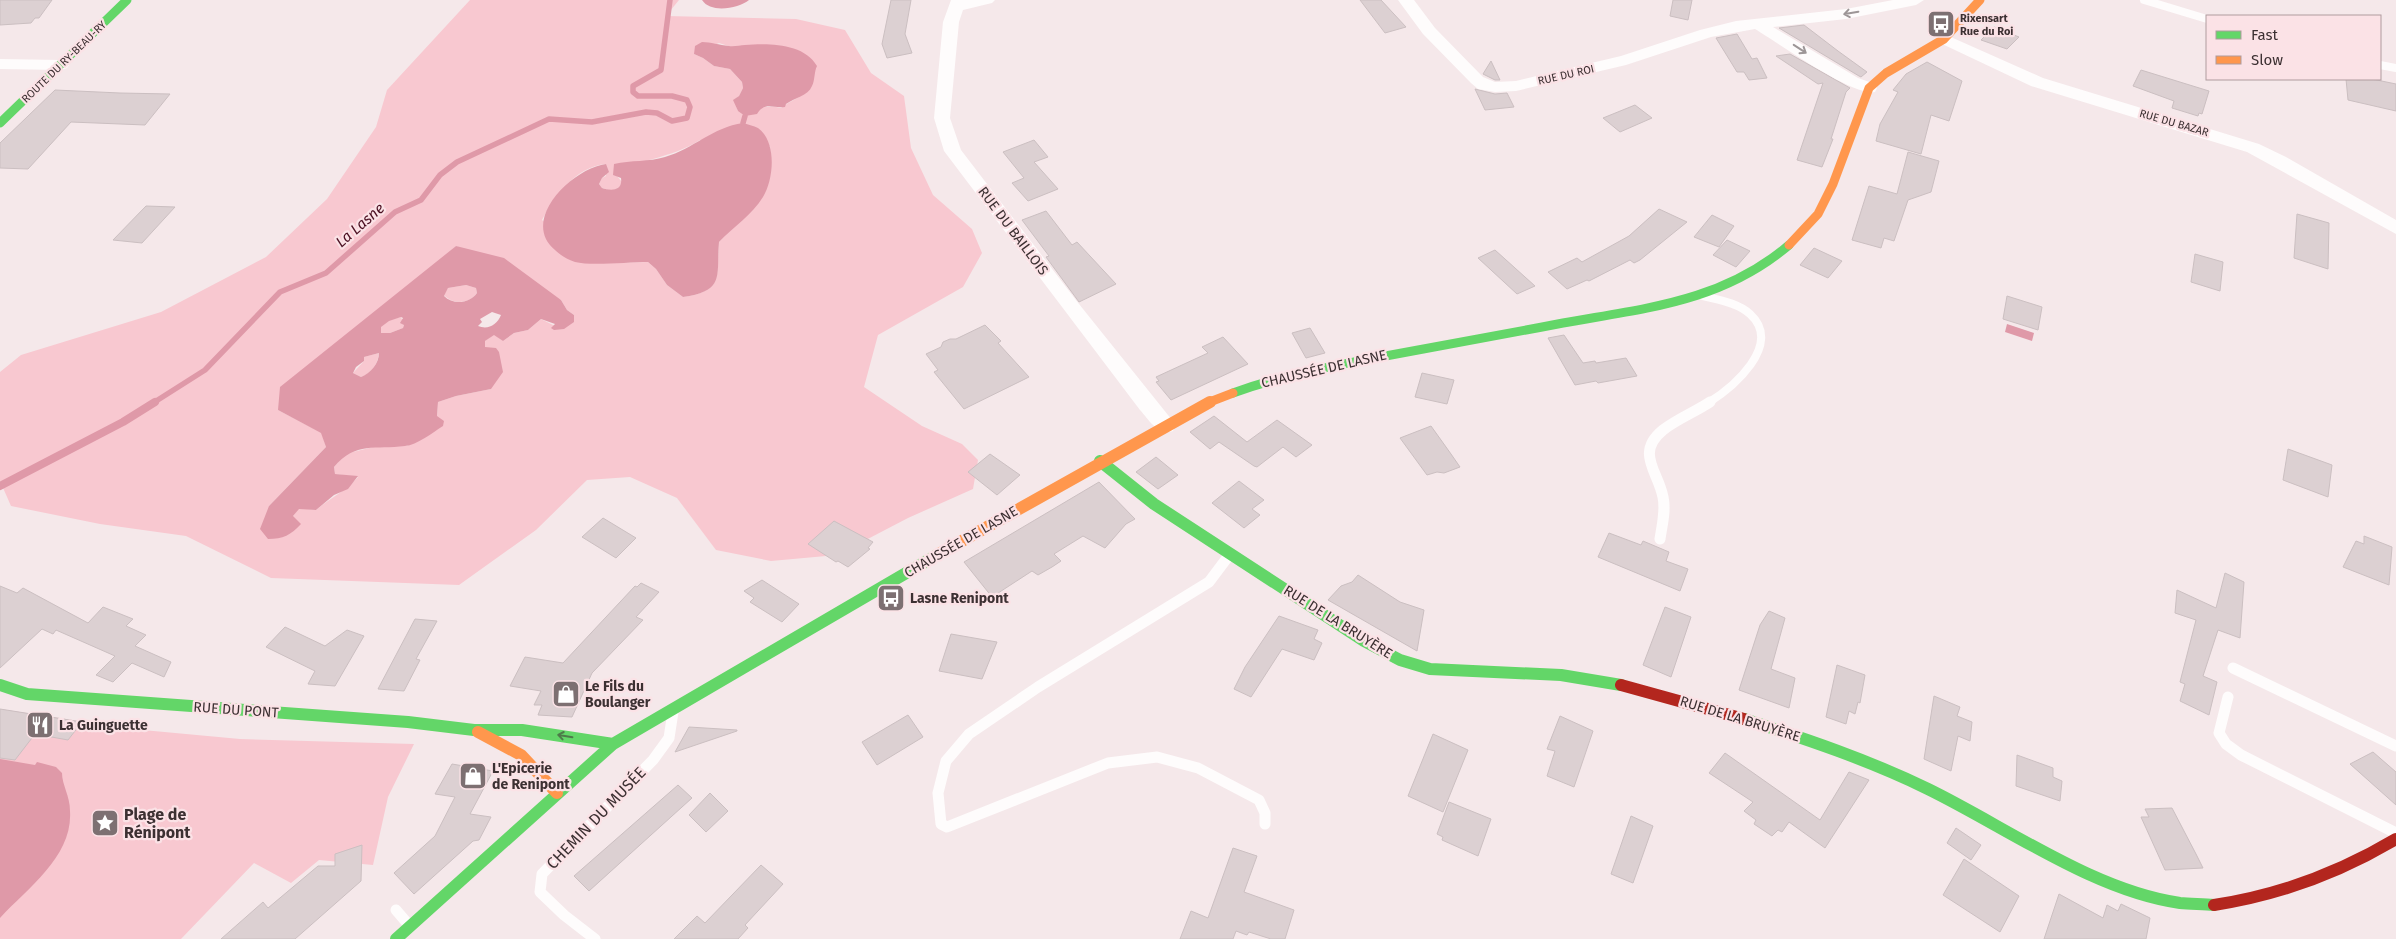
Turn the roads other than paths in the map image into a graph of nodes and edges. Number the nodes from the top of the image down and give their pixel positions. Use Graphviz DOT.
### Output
graph roads {
  1 [pos="127,0"];
  2 [pos="987,0"];
  3 [pos="1406,0"];
  4 [pos="1916,0"];
  5 [pos="1980,0"];
  6 [pos="2144,0"];
  7 [pos="957,3"];
  8 [pos="2206,19"];
  9 [pos="1758,24"];
  10 [pos="1944,39"];
  11 [pos="0,64"];
  12 [pos="61,65"];
  13 [pos="2381,65"];
  14 [pos="2396,68"];
  15 [pos="1870,88"];
  16 [pos="0,123"];
  17 [pos="2396,228"];
  18 [pos="1700,296"];
  19 [pos="1166,425"];
  20 [pos="1100,461"];
  21 [pos="1660,539"];
  22 [pos="1230,554"];
  23 [pos="2233,668"];
  24 [pos="0,685"];
  25 [pos="2228,697"];
  26 [pos="673,708"];
  27 [pos="474,730"];
  28 [pos="613,744"];
  29 [pos="2396,746"];
  30 [pos="557,793"];
  31 [pos="1265,824"];
  32 [pos="2396,833"];
  33 [pos="2396,840"];
  34 [pos="396,910"];
  35 [pos="410,926"];
  36 [pos="396,939"];
  37 [pos="595,939"];
  1 -- 12 [label="street, ROUTE DU RY-BEAU-RY"];
  2 -- 7 [label="street, RUE DU BAILLOIS"];
  3 -- 9 [label="street, RUE DU ROI"];
  4 -- 9 [label="street, RUE DU ROI, one-way"];
  5 -- 10 [label="street, CHAUSSÉE DE LASNE"];
  6 -- 8 [label="lane"];
  7 -- 19 [label="street, RUE DU BAILLOIS"];
  9 -- 15 [label="street, one-way"];
  10 -- 15 [label="street, CHAUSSÉE DE LASNE"];
  10 -- 17 [label="street, RUE DU BAZAR"];
  11 -- 12 [label="street"];
  12 -- 16 [label="street, ROUTE DU RY-BEAU-RY"];
  13 -- 14 [label="lane"];
  15 -- 18 [label="street, CHAUSSÉE DE LASNE"];
  18 -- 19 [label="street, CHAUSSÉE DE LASNE"];
  18 -- 21 [label="lane"];
  19 -- 20 [label="street, CHAUSSÉE DE LASNE"];
  20 -- 22 [label="street, RUE DE LA BRUYÈRE"];
  20 -- 26 [label="street, CHAUSSÉE DE LASNE"];
  22 -- 31 [label="lane"];
  22 -- 33 [label="street, RUE DE LA BRUYÈRE"];
  23 -- 29 [label="lane"];
  24 -- 27 [label="street, RUE DU PONT"];
  25 -- 32 [label="lane"];
  26 -- 28 [label="street, CHAUSSÉE DE LASNE"];
  26 -- 37 [label="lane, CHEMIN DU MUSÉE"];
  28 -- 27 [label="street, RUE DU PONT, one-way"];
  27 -- 30 [label="street, RUE DU PONT"];
  28 -- 30 [label="street, CHAUSSÉE DE LASNE"];
  30 -- 35 [label="street, CHAUSSÉE DE LASNE"];
  34 -- 35 [label="lane"];
  35 -- 36 [label="street, CHAUSSÉE DE LASNE"];
}
